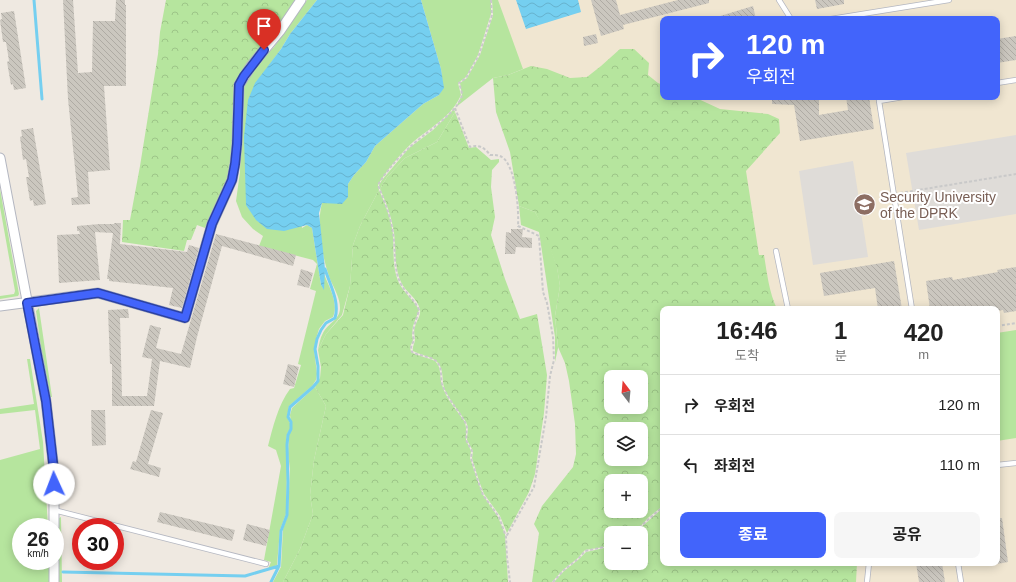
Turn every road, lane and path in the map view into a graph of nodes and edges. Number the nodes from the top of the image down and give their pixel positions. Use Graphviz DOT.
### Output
graph roads {
  1 [pos="301,0"];
  2 [pos="491,0"];
  3 [pos="779,0"];
  4 [pos="949,0"];
  5 [pos="789,16"];
  6 [pos="868,16"];
  7 [pos="1016,80"];
  8 [pos="1000,83"];
  9 [pos="878,100"];
  10 [pos="455,108"];
  11 [pos="0,158"];
  12 [pos="1016,174"];
  13 [pos="893,194"];
  14 [pos="776,251"];
  15 [pos="27,303"];
  16 [pos="0,306"];
  17 [pos="787,306"];
  18 [pos="912,306"];
  19 [pos="1016,323"];
  20 [pos="1000,326"];
  21 [pos="1016,463"];
  22 [pos="1000,465"];
  23 [pos="660,509"];
  24 [pos="54,510"];
  25 [pos="54,518"];
  26 [pos="641,526"];
  27 [pos="506,537"];
  28 [pos="604,546"];
  29 [pos="266,564"];
  30 [pos="869,566"];
  31 [pos="958,566"];
  32 [pos="54,570"];
  33 [pos="54,582"];
  34 [pos="510,582"];
  35 [pos="553,582"];
  36 [pos="867,582"];
  37 [pos="961,582"];
  1 -- 15 [label="street"];
  2 -- 10 [label="path"];
  3 -- 5 [label="lane"];
  4 -- 6 [label="lane"];
  7 -- 8 [label="lane"];
  9 -- 13 [label="lane"];
  10 -- 27 [label="path"];
  10 -- 27 [label="path"];
  11 -- 15 [label="street"];
  12 -- 13 [label="path"];
  13 -- 18 [label="lane"];
  14 -- 17 [label="lane"];
  15 -- 16 [label="street"];
  15 -- 24 [label="street"];
  19 -- 20 [label="path"];
  21 -- 22 [label="lane"];
  23 -- 26 [label="path"];
  24 -- 25 [label="street"];
  24 -- 29 [label="lane"];
  27 -- 34 [label="path"];
  28 -- 35 [label="path"];
  30 -- 36 [label="lane"];
  31 -- 37 [label="lane"];
  32 -- 33 [label="street"];
}
